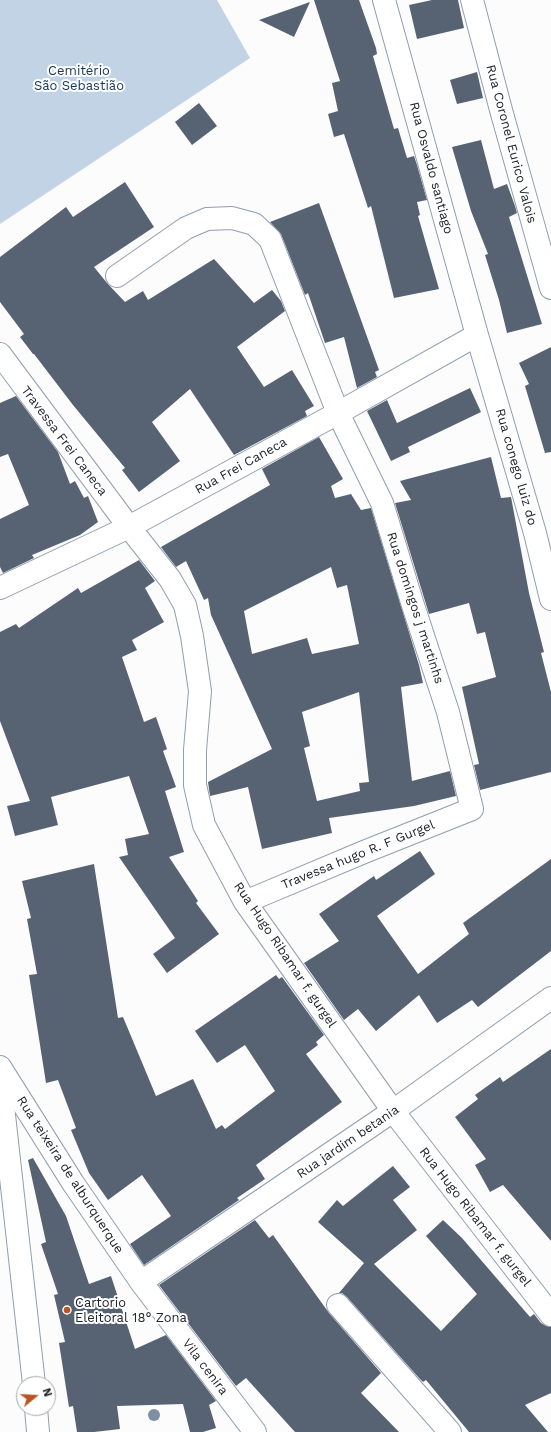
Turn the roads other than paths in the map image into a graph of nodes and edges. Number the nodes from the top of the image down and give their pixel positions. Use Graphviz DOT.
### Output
graph roads {
  1 [pos="384,0"];
  2 [pos="472,0"];
  3 [pos="117,276"];
  4 [pos="551,288"];
  5 [pos="477,335"];
  6 [pos="0,354"];
  7 [pos="338,413"];
  8 [pos="129,527"];
  9 [pos="0,588"];
  10 [pos="551,599"];
  11 [pos="472,809"];
  12 [pos="245,902"];
  13 [pos="551,998"];
  14 [pos="0,1068"];
  15 [pos="0,1079"];
  16 [pos="393,1111"];
  17 [pos="141,1282"];
  18 [pos="338,1305"];
  19 [pos="551,1315"];
  20 [pos="33,1376"];
  21 [pos="37,1416"];
  22 [pos="38,1432"];
  23 [pos="255,1432"];
  24 [pos="450,1432"];
  1 -- 5 [label="street, Rua Osvaldo santiago"];
  2 -- 4 [label="street, Rua Coronel Eurico Valois"];
  3 -- 7 [label="street, Rua domingos j martinhs"];
  5 -- 7 [label="street, Rua Frei Caneca"];
  5 -- 10 [label="street, Rua conego luiz do"];
  6 -- 8 [label="street, Travessa Frei Caneca"];
  7 -- 8 [label="street, Rua Frei Caneca"];
  7 -- 11 [label="street, Rua domingos j martinhs"];
  8 -- 9 [label="street, Rua Frei Caneca"];
  8 -- 12 [label="street, Rua Hugo Ribamar f. gurgel"];
  11 -- 12 [label="street, Travessa hugo R. F Gurgel"];
  12 -- 16 [label="street, Rua Hugo Ribamar f. gurgel"];
  13 -- 16 [label="street, Rua jardim betania"];
  14 -- 17 [label="street, Rua teixeira de alburquerque"];
  15 -- 20 [label="street"];
  16 -- 17 [label="street, Rua jardim betania"];
  16 -- 19 [label="street, Rua Hugo Ribamar f. gurgel"];
  17 -- 23 [label="street, Vila cenira"];
  18 -- 24 [label="street"];
  21 -- 22 [label="street"];
}
